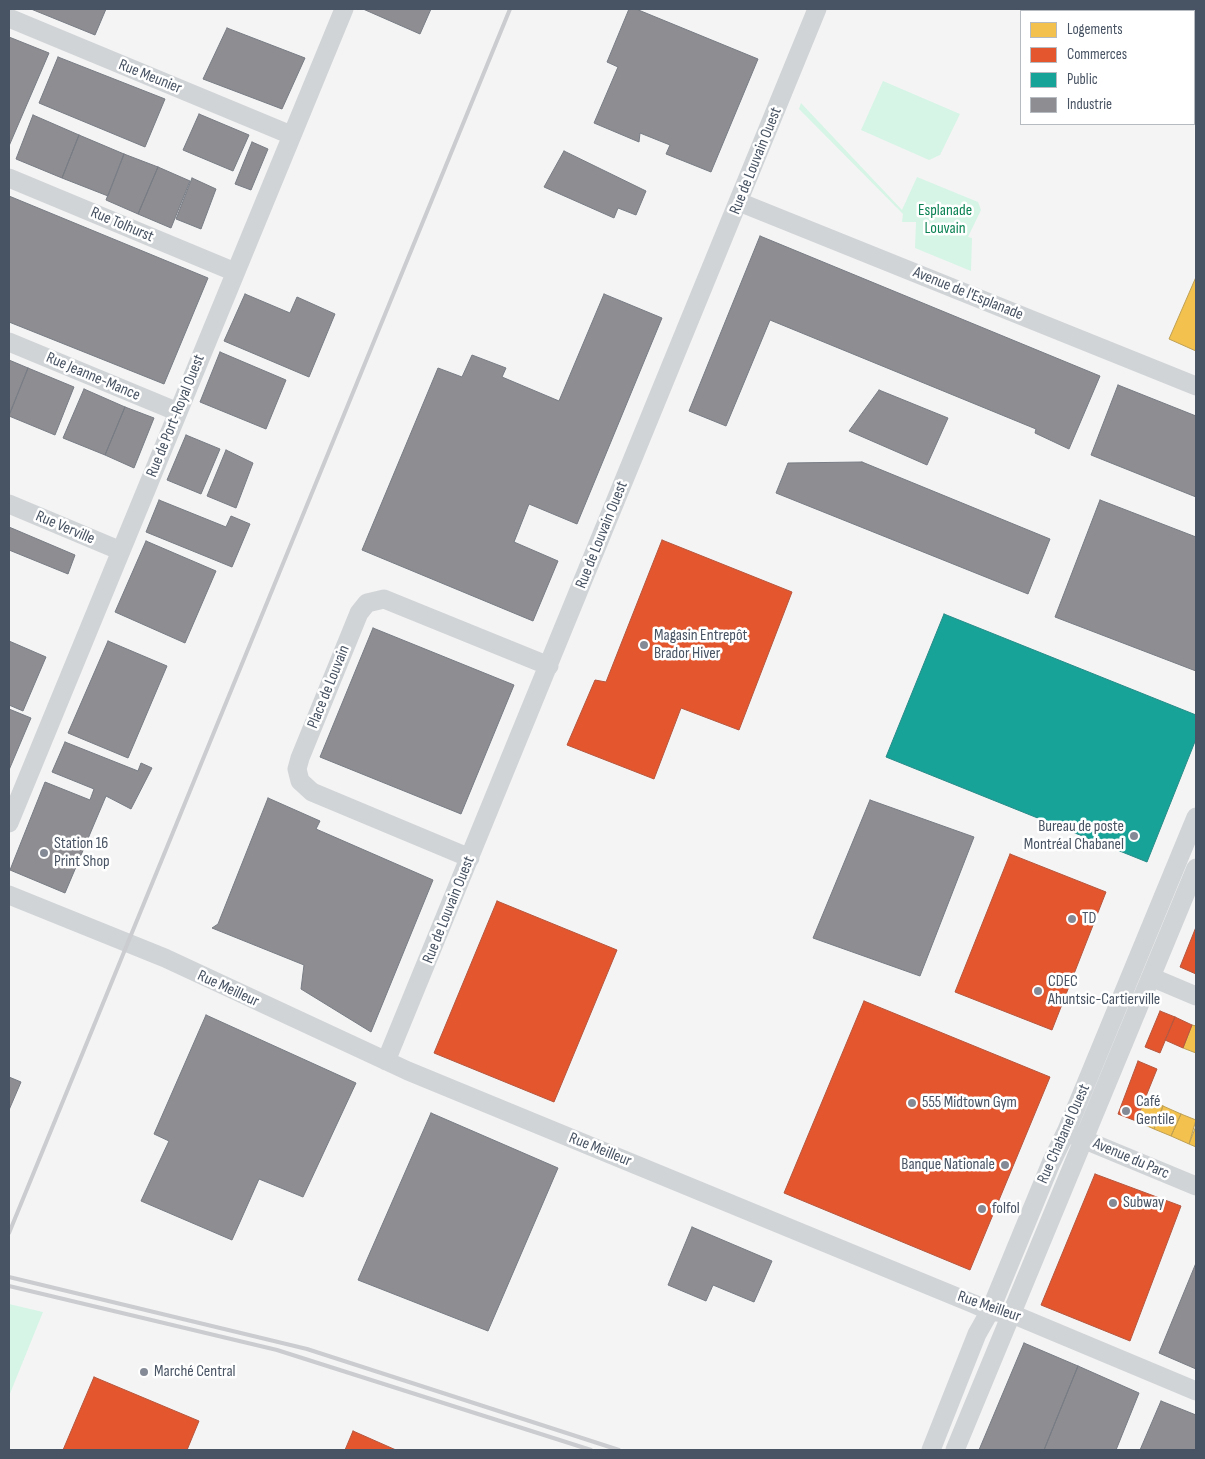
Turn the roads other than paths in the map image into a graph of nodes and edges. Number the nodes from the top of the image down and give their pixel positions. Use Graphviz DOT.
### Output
graph roads {
  1 [pos="344,9"];
  2 [pos="817,9"];
  3 [pos="9,18"];
  4 [pos="291,135"];
  5 [pos="9,178"];
  6 [pos="739,202"];
  7 [pos="235,272"];
  8 [pos="9,342"];
  9 [pos="1196,386"];
  10 [pos="178,412"];
  11 [pos="9,504"];
  12 [pos="121,551"];
  13 [pos="549,666"];
  14 [pos="9,823"];
  15 [pos="1194,829"];
  16 [pos="470,858"];
  17 [pos="1196,868"];
  18 [pos="9,895"];
  19 [pos="1152,977"];
  20 [pos="1196,996"];
  21 [pos="386,1062"];
  22 [pos="1066,1132"];
  23 [pos="1084,1140"];
  24 [pos="1196,1186"];
  25 [pos="990,1311"];
  26 [pos="1012,1314"];
  27 [pos="1196,1391"];
  28 [pos="931,1450"];
  29 [pos="954,1450"];
  1 -- 4 [label="street, Rue de Port-Royal Ouest"];
  2 -- 6 [label="street, Rue de Louvain Ouest"];
  3 -- 4 [label="street, Rue Meunier"];
  4 -- 7 [label="street, Rue de Port-Royal Ouest"];
  5 -- 7 [label="street, Rue Tolhurst"];
  6 -- 9 [label="street, Avenue de l'Esplanade"];
  6 -- 13 [label="street, Rue de Louvain Ouest"];
  7 -- 10 [label="street, Rue de Port-Royal Ouest"];
  8 -- 10 [label="street, Rue Jeanne-Mance"];
  10 -- 12 [label="street, Rue de Port-Royal Ouest"];
  11 -- 12 [label="street, Rue Verville"];
  12 -- 14 [label="street, Rue de Port-Royal Ouest"];
  13 -- 16 [label="street, Rue de Louvain Ouest"];
  13 -- 16 [label="street, Place de Louvain"];
  15 -- 22 [label="street, Rue Chabanel Ouest"];
  16 -- 21 [label="street, Rue de Louvain Ouest"];
  17 -- 19 [label="street, Rue Chabanel Ouest"];
  18 -- 21 [label="street, Rue Meilleur"];
  19 -- 20 [label="street"];
  19 -- 23 [label="street, Rue Chabanel Ouest"];
  21 -- 25 [label="street, Rue Meilleur"];
  22 -- 23 [label="street, Avenue du Parc"];
  22 -- 25 [label="street, Rue Chabanel Ouest"];
  23 -- 24 [label="street, Avenue du Parc"];
  23 -- 26 [label="street, Rue Chabanel Ouest"];
  25 -- 26 [label="street, Rue Meilleur"];
  25 -- 28 [label="street, Rue Chabanel Ouest"];
  26 -- 27 [label="street, Rue Meilleur"];
  26 -- 29 [label="street, Rue Chabanel Ouest"];
}
